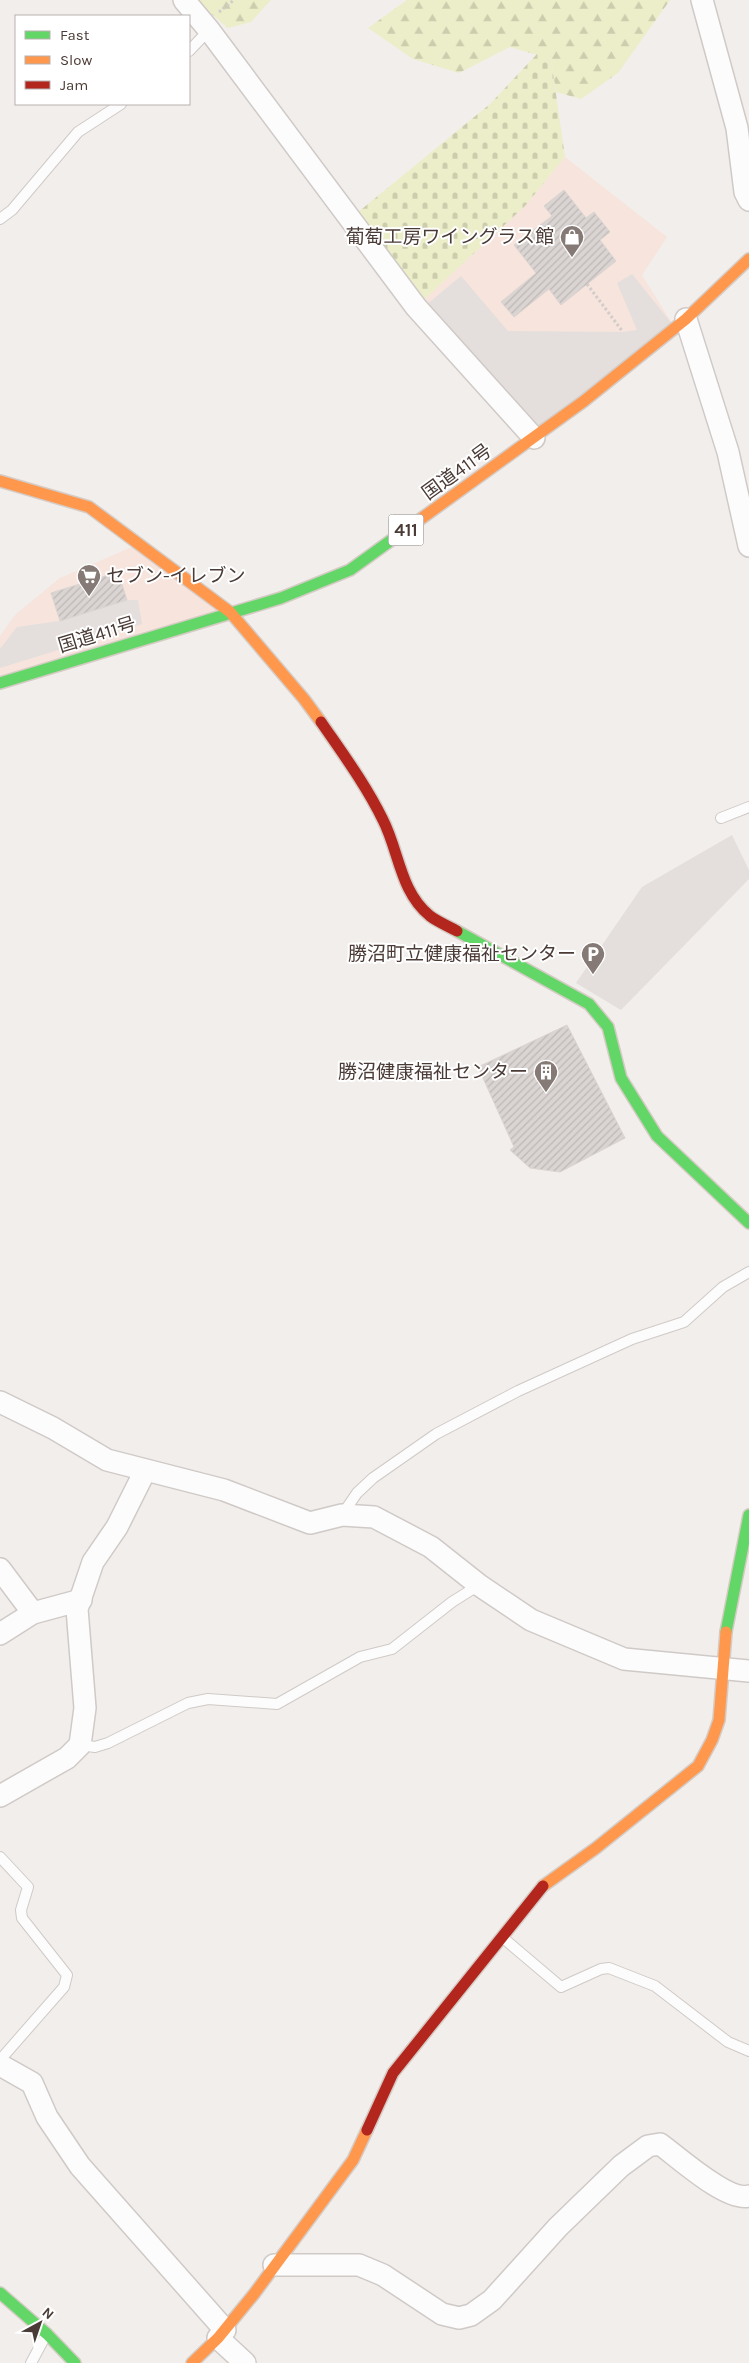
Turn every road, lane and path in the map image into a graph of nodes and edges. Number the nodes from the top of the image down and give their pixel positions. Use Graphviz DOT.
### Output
graph roads {
  1 [pos="184,0"];
  2 [pos="702,0"];
  3 [pos="210,30"];
  4 [pos="190,50"];
  5 [pos="119,105"];
  6 [pos="749,200"];
  7 [pos="0,219"];
  8 [pos="749,259"];
  9 [pos="587,284"];
  10 [pos="686,318"];
  11 [pos="623,332"];
  12 [pos="534,438"];
  13 [pos="0,481"];
  14 [pos="749,546"];
  15 [pos="230,612"];
  16 [pos="0,683"];
  17 [pos="749,807"];
  18 [pos="721,818"];
  19 [pos="749,1223"];
  20 [pos="749,1272"];
  21 [pos="0,1402"];
  22 [pos="145,1471"];
  23 [pos="342,1515"];
  24 [pos="749,1515"];
  25 [pos="0,1569"];
  26 [pos="479,1585"];
  27 [pos="81,1600"];
  28 [pos="33,1613"];
  29 [pos="0,1634"];
  30 [pos="722,1669"];
  31 [pos="749,1671"];
  32 [pos="80,1745"];
  33 [pos="0,1796"];
  34 [pos="0,1857"];
  35 [pos="501,1937"];
  36 [pos="749,2051"];
  37 [pos="0,2060"];
  38 [pos="0,2065"];
  39 [pos="749,2196"];
  40 [pos="274,2265"];
  41 [pos="0,2293"];
  42 [pos="47,2334"];
  43 [pos="221,2334"];
  44 [pos="30,2363"];
  45 [pos="75,2363"];
  46 [pos="192,2363"];
  47 [pos="245,2363"];
  1 -- 3 [label="street"];
  2 -- 6 [label="street"];
  3 -- 4 [label="lane"];
  3 -- 12 [label="street"];
  5 -- 7 [label="lane"];
  8 -- 10 [label="main road, 国道411号 / 411"];
  9 -- 11 [label="path"];
  10 -- 12 [label="main road, 国道411号 / 411"];
  10 -- 14 [label="street"];
  12 -- 15 [label="main road, 国道411号 / 411"];
  13 -- 15 [label="main road"];
  15 -- 16 [label="main road, 国道411号 / 411"];
  15 -- 19 [label="main road"];
  17 -- 18 [label="lane"];
  20 -- 23 [label="lane"];
  21 -- 22 [label="street"];
  22 -- 23 [label="street"];
  22 -- 27 [label="street"];
  23 -- 26 [label="street"];
  24 -- 30 [label="main road"];
  25 -- 28 [label="street"];
  26 -- 30 [label="street"];
  26 -- 32 [label="lane"];
  27 -- 28 [label="street"];
  27 -- 32 [label="street"];
  28 -- 29 [label="street"];
  30 -- 31 [label="street"];
  30 -- 35 [label="main road"];
  32 -- 33 [label="street"];
  34 -- 37 [label="lane"];
  35 -- 36 [label="lane"];
  35 -- 40 [label="main road"];
  38 -- 43 [label="street"];
  39 -- 40 [label="street"];
  40 -- 43 [label="main road"];
  41 -- 42 [label="main road"];
  42 -- 44 [label="lane"];
  42 -- 45 [label="main road"];
  43 -- 46 [label="main road"];
  43 -- 47 [label="street"];
}
